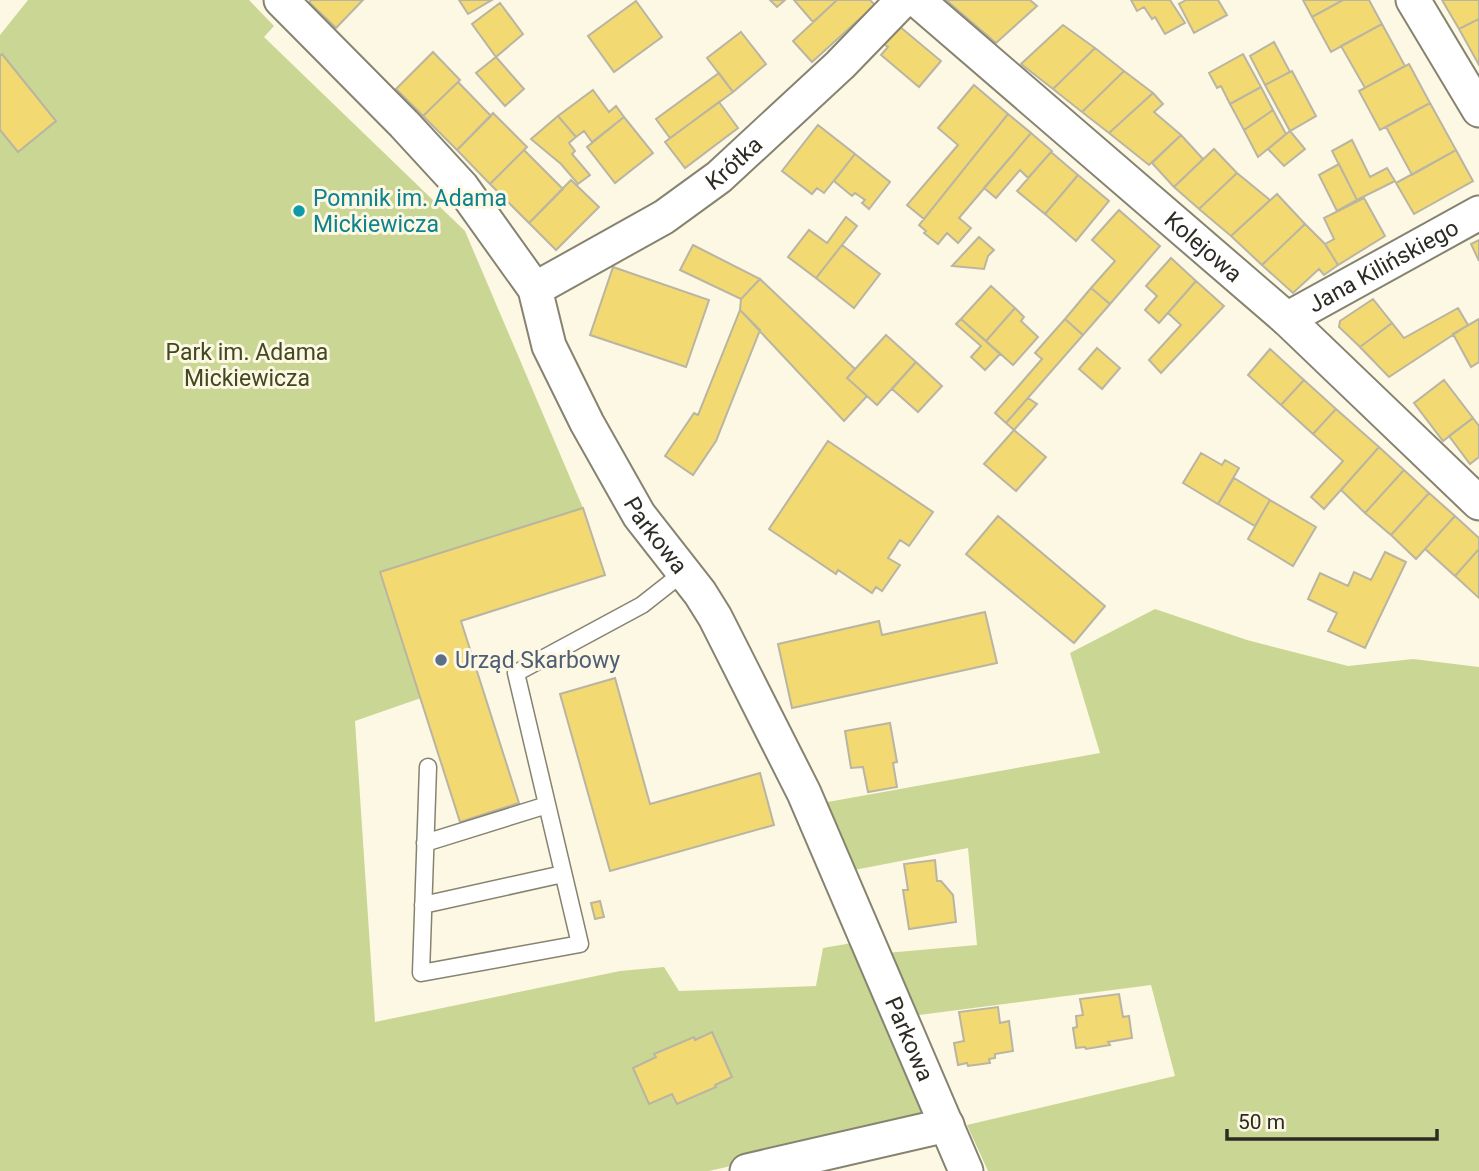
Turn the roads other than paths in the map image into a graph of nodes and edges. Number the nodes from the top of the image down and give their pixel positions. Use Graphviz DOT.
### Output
graph roads {
  1 [pos="281,0"];
  2 [pos="903,0"];
  3 [pos="917,0"];
  4 [pos="1413,0"];
  5 [pos="1479,110"];
  6 [pos="1479,213"];
  7 [pos="535,289"];
  8 [pos="1287,319"];
  9 [pos="1479,503"];
  10 [pos="684,572"];
  11 [pos="428,767"];
  12 [pos="547,805"];
  13 [pos="425,843"];
  14 [pos="563,874"];
  15 [pos="424,905"];
  16 [pos="947,1125"];
  17 [pos="747,1171"];
  18 [pos="966,1171"];
  1 -- 7 [label="street, Parkowa"];
  2 -- 7 [label="street, Krótka"];
  3 -- 8 [label="street, Kolejowa"];
  4 -- 5 [label="street"];
  6 -- 8 [label="street, Jana Kilińskiego"];
  7 -- 10 [label="street, Parkowa"];
  8 -- 9 [label="street, Kolejowa"];
  10 -- 12 [label="lane"];
  10 -- 16 [label="street, Parkowa"];
  11 -- 13 [label="lane"];
  12 -- 13 [label="lane"];
  12 -- 14 [label="lane"];
  13 -- 15 [label="lane"];
  14 -- 15 [label="lane"];
  14 -- 15 [label="lane"];
  16 -- 17 [label="street"];
  16 -- 18 [label="street, Parkowa"];
}
